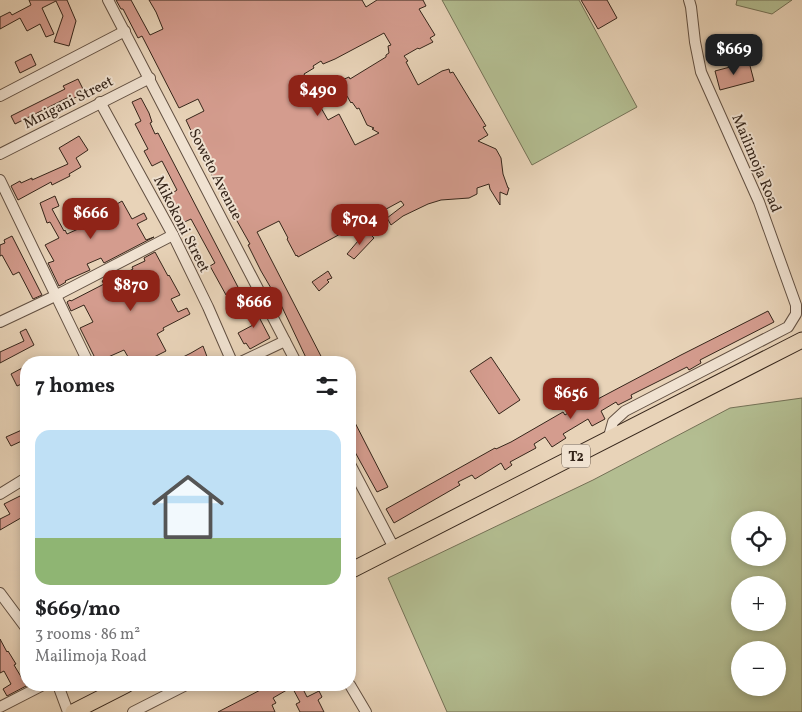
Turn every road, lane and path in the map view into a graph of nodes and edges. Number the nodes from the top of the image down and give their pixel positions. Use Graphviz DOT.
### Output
graph roads {
  1 [pos="108,0"];
  2 [pos="688,0"];
  3 [pos="125,31"];
  4 [pos="150,78"];
  5 [pos="0,96"];
  6 [pos="100,102"];
  7 [pos="0,154"];
  8 [pos="0,180"];
  9 [pos="173,235"];
  10 [pos="55,296"];
  11 [pos="0,322"];
  12 [pos="802,340"];
  13 [pos="284,341"];
  14 [pos="85,356"];
  15 [pos="229,356"];
  16 [pos="253,356"];
  17 [pos="293,356"];
  18 [pos="608,440"];
  19 [pos="356,475"];
  20 [pos="20,482"];
  21 [pos="0,494"];
  22 [pos="394,548"];
  23 [pos="356,568"];
  24 [pos="0,593"];
  25 [pos="20,620"];
  26 [pos="31,691"];
  27 [pos="60,691"];
  28 [pos="114,691"];
  29 [pos="174,691"];
  30 [pos="354,691"];
  31 [pos="0,707"];
  32 [pos="68,712"];
  33 [pos="73,712"];
  34 [pos="133,712"];
  35 [pos="366,712"];
  1 -- 3 [label="street, Soweto Avenue"];
  2 -- 18 [label="street, Mailimoja Road"];
  3 -- 4 [label="street, Soweto Avenue"];
  3 -- 5 [label="street"];
  4 -- 6 [label="street, Mnigani Street"];
  4 -- 13 [label="street, Soweto Avenue"];
  6 -- 7 [label="street, Mnigani Street"];
  6 -- 9 [label="street, Mikokoni Street"];
  8 -- 10 [label="street"];
  9 -- 10 [label="street"];
  9 -- 15 [label="street, Mikokoni Street"];
  10 -- 11 [label="street"];
  10 -- 14 [label="street"];
  12 -- 18 [label="highway, T2"];
  13 -- 16 [label="street"];
  13 -- 17 [label="street, Soweto Avenue"];
  18 -- 22 [label="highway, T2"];
  19 -- 22 [label="street"];
  20 -- 21 [label="street"];
  22 -- 23 [label="highway, T2"];
  24 -- 25 [label="street"];
  26 -- 31 [label="street"];
  27 -- 32 [label="street"];
  28 -- 33 [label="highway"];
  29 -- 34 [label="street"];
  30 -- 35 [label="street"];
}
